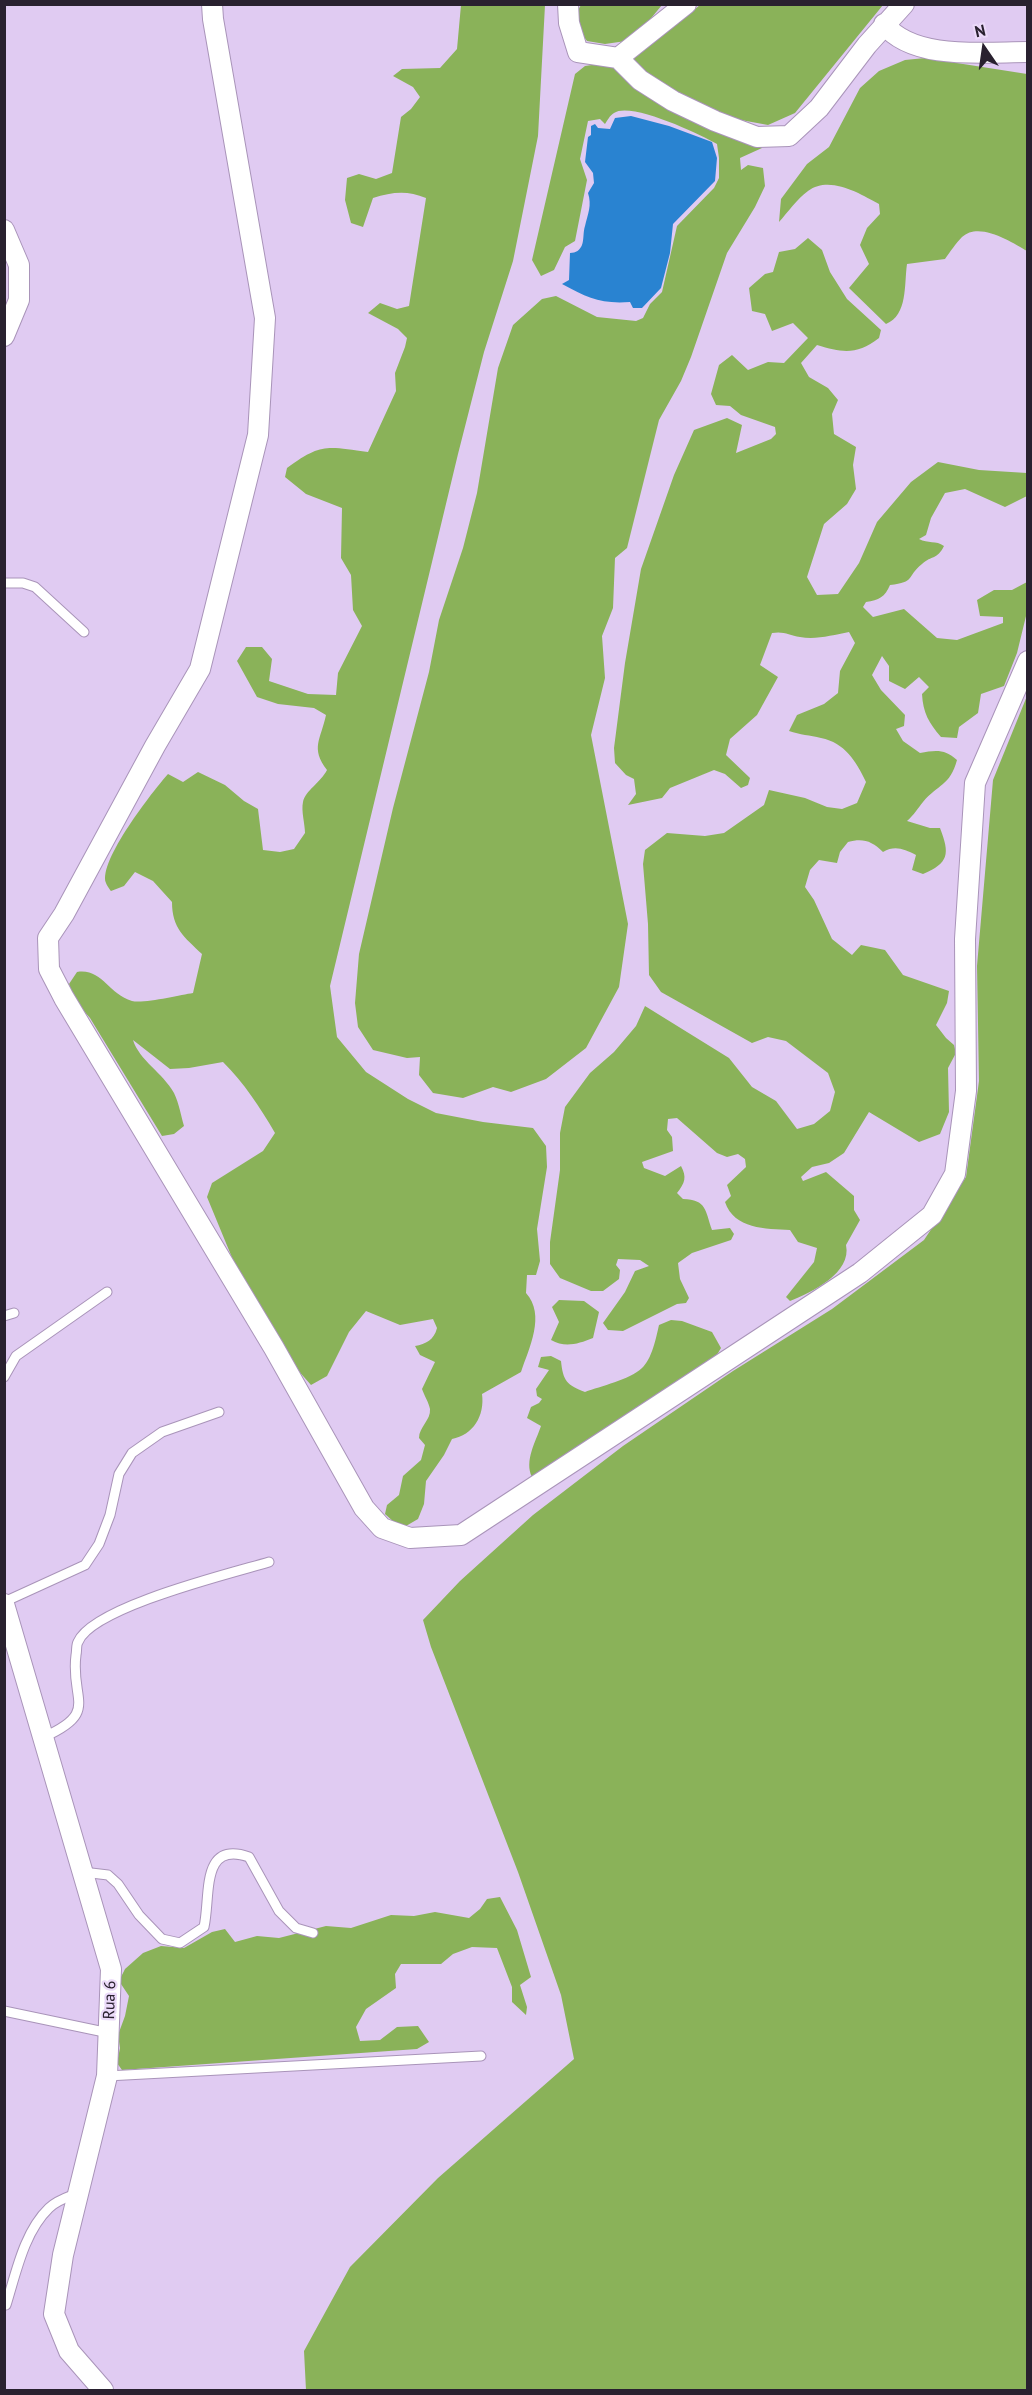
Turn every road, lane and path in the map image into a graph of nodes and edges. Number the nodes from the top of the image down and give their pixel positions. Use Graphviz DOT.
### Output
graph roads {
  1 [pos="212,4"];
  2 [pos="568,4"];
  3 [pos="686,4"];
  4 [pos="904,4"];
  5 [pos="884,24"];
  6 [pos="1028,52"];
  7 [pos="618,58"];
  8 [pos="4,230"];
  9 [pos="8,309"];
  10 [pos="4,336"];
  11 [pos="4,583"];
  12 [pos="84,632"];
  13 [pos="1028,661"];
  14 [pos="107,1292"];
  15 [pos="4,1377"];
  16 [pos="219,1412"];
  17 [pos="269,1562"];
  18 [pos="4,1603"];
  19 [pos="8,1627"];
  20 [pos="44,1737"];
  21 [pos="83,1872"];
  22 [pos="313,1933"];
  23 [pos="4,2011"];
  24 [pos="109,2034"];
  25 [pos="481,2056"];
  26 [pos="107,2076"];
  27 [pos="78,2193"];
  28 [pos="6,2305"];
  29 [pos="103,2391"];
  1 -- 13 [label="street"];
  2 -- 7 [label="street"];
  3 -- 7 [label="street"];
  4 -- 5 [label="street"];
  5 -- 6 [label="street"];
  5 -- 7 [label="street"];
  8 -- 9 [label="street"];
  9 -- 10 [label="street"];
  11 -- 12 [label="lane"];
  14 -- 15 [label="lane"];
  16 -- 18 [label="lane"];
  17 -- 20 [label="lane"];
  18 -- 19 [label="street, Rua 6"];
  19 -- 20 [label="street, Rua 6"];
  20 -- 21 [label="street, Rua 6"];
  21 -- 22 [label="lane"];
  21 -- 24 [label="street, Rua 6"];
  23 -- 24 [label="lane"];
  24 -- 26 [label="street, Rua 6"];
  25 -- 26 [label="lane"];
  26 -- 27 [label="street, Rua 6"];
  27 -- 28 [label="lane"];
  27 -- 29 [label="street, Rua 6"];
}
